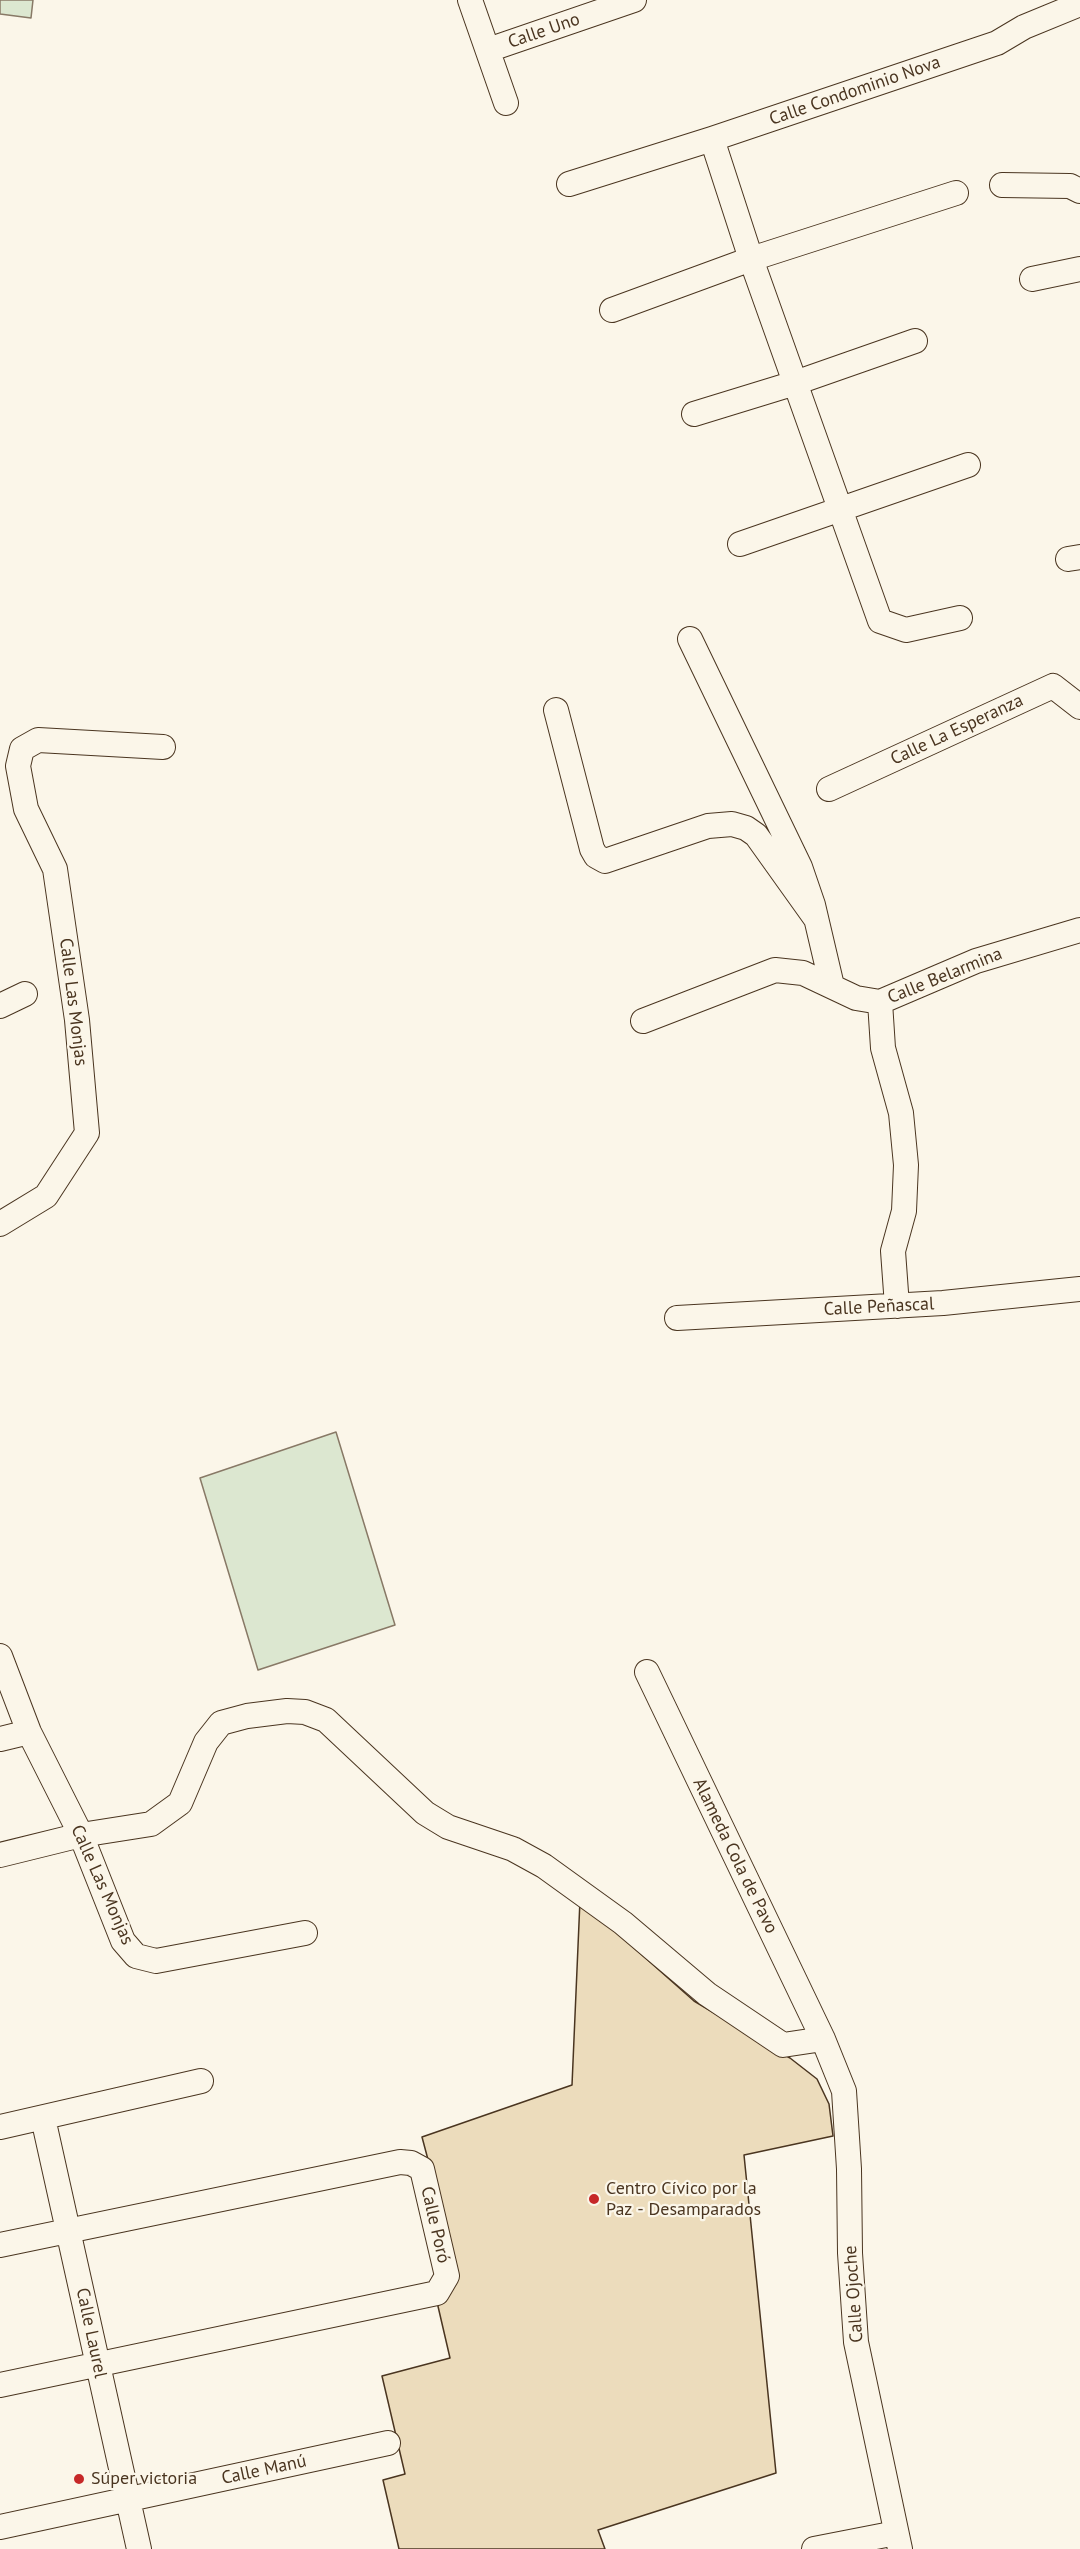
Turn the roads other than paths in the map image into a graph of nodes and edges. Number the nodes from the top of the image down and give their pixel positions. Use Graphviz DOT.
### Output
graph roads {
  1 [pos="470,0"];
  2 [pos="634,0"];
  3 [pos="1044,0"];
  4 [pos="1080,4"];
  5 [pos="1024,27"];
  6 [pos="488,50"];
  7 [pos="506,103"];
  8 [pos="712,139"];
  9 [pos="569,184"];
  10 [pos="1002,185"];
  11 [pos="1080,191"];
  12 [pos="956,193"];
  13 [pos="751,259"];
  14 [pos="1080,269"];
  15 [pos="1032,279"];
  16 [pos="612,310"];
  17 [pos="915,341"];
  18 [pos="795,383"];
  19 [pos="694,414"];
  20 [pos="968,465"];
  21 [pos="841,510"];
  22 [pos="740,544"];
  23 [pos="960,618"];
  24 [pos="690,639"];
  25 [pos="1080,707"];
  26 [pos="556,710"];
  27 [pos="163,747"];
  28 [pos="829,789"];
  29 [pos="816,919"];
  30 [pos="1080,930"];
  31 [pos="832,986"];
  32 [pos="25,994"];
  33 [pos="880,1002"];
  34 [pos="0,1006"];
  35 [pos="643,1021"];
  36 [pos="0,1224"];
  37 [pos="1080,1289"];
  38 [pos="897,1306"];
  39 [pos="677,1318"];
  40 [pos="0,1656"];
  41 [pos="647,1672"];
  42 [pos="29,1731"];
  43 [pos="0,1739"];
  44 [pos="81,1835"];
  45 [pos="0,1855"];
  46 [pos="305,1933"];
  47 [pos="823,2039"];
  48 [pos="201,2081"];
  49 [pos="44,2118"];
  50 [pos="0,2127"];
  51 [pos="69,2230"];
  52 [pos="0,2245"];
  53 [pos="98,2363"];
  54 [pos="0,2385"];
  55 [pos="388,2443"];
  56 [pos="128,2499"];
  57 [pos="0,2527"];
  58 [pos="898,2541"];
  59 [pos="139,2549"];
  60 [pos="814,2549"];
  1 -- 6 [label="street"];
  2 -- 6 [label="street, Calle Uno"];
  3 -- 5 [label="street"];
  4 -- 5 [label="street"];
  5 -- 8 [label="street, Calle Condominio Nova"];
  6 -- 7 [label="street"];
  8 -- 9 [label="street, Calle Condominio Nova"];
  8 -- 13 [label="street"];
  10 -- 11 [label="street"];
  12 -- 13 [label="street"];
  13 -- 16 [label="street"];
  13 -- 18 [label="street"];
  14 -- 15 [label="street"];
  17 -- 18 [label="street"];
  18 -- 19 [label="street"];
  18 -- 21 [label="street"];
  20 -- 21 [label="street"];
  21 -- 22 [label="street"];
  21 -- 23 [label="street"];
  24 -- 29 [label="street"];
  25 -- 28 [label="street, Calle La Esperanza"];
  26 -- 29 [label="street"];
  27 -- 36 [label="street, Calle Las Monjas"];
  29 -- 31 [label="street"];
  30 -- 33 [label="street, Calle Belarmina"];
  31 -- 33 [label="street, Calle Belarmina"];
  31 -- 35 [label="street, Calle Belarmina"];
  32 -- 34 [label="street"];
  33 -- 38 [label="street"];
  37 -- 38 [label="street, Calle Peñascal"];
  38 -- 39 [label="street, Calle Peñascal"];
  40 -- 42 [label="street, Calle Las Monjas"];
  41 -- 47 [label="street, Alameda Cola de Pavo"];
  42 -- 43 [label="street"];
  42 -- 44 [label="street, Calle Las Monjas"];
  44 -- 45 [label="street"];
  44 -- 46 [label="street, Calle Las Monjas"];
  44 -- 47 [label="street"];
  47 -- 58 [label="street, Calle Ojoche"];
  48 -- 49 [label="street"];
  49 -- 50 [label="street"];
  49 -- 51 [label="street, Calle Laurel"];
  51 -- 52 [label="street, Calle Poró"];
  51 -- 53 [label="street, Calle Laurel"];
  51 -- 53 [label="street, Calle Poró"];
  53 -- 54 [label="street, Calle Poró"];
  53 -- 56 [label="street, Calle Laurel"];
  55 -- 56 [label="street, Calle Manú"];
  56 -- 57 [label="street, Calle Manú"];
  56 -- 59 [label="street, Calle Laurel"];
  58 -- 60 [label="street"];
}
